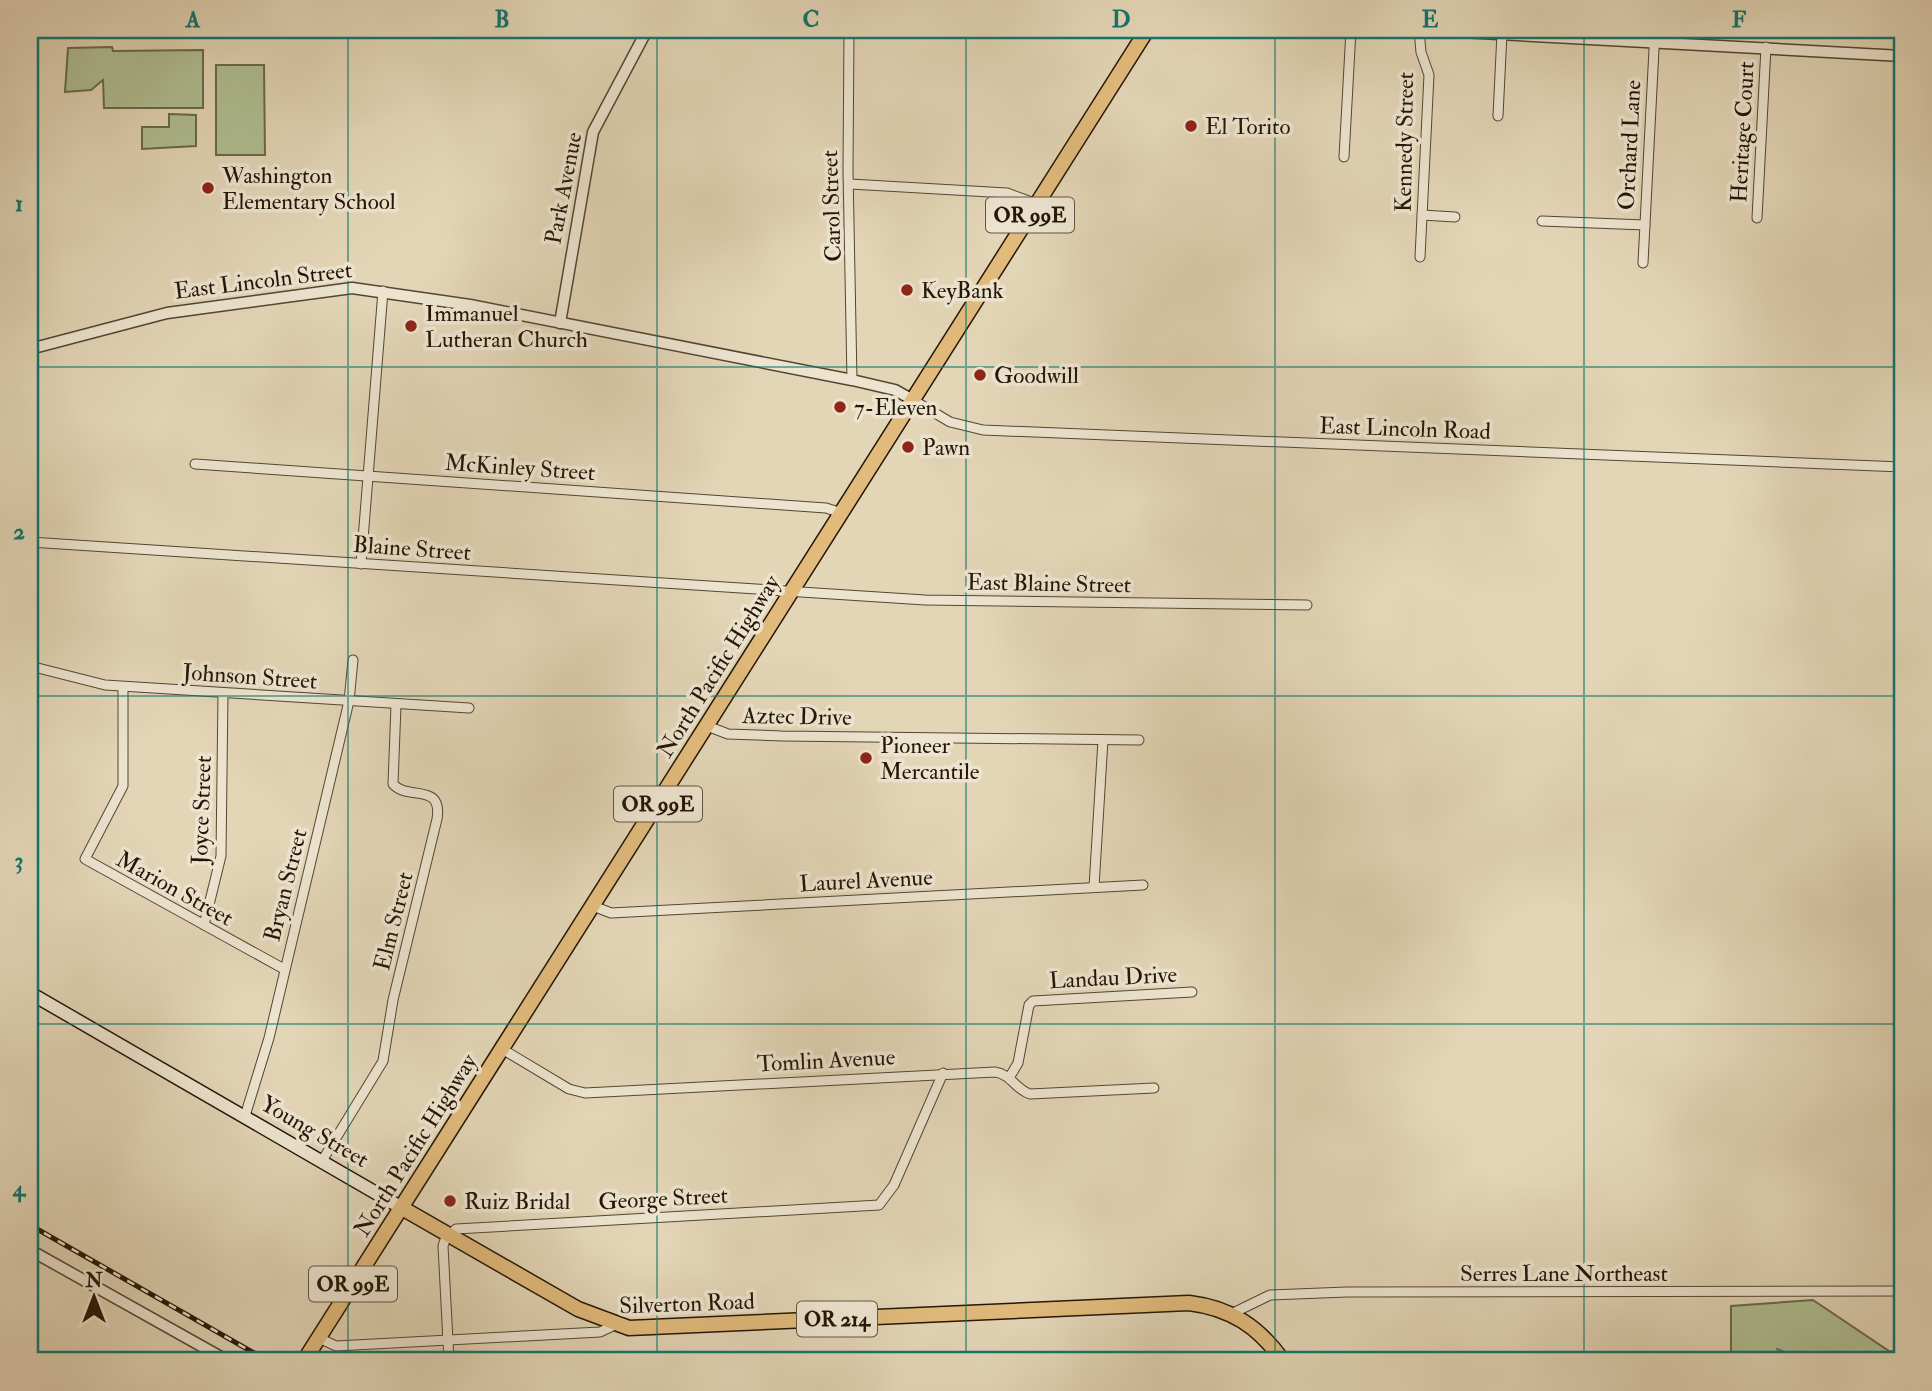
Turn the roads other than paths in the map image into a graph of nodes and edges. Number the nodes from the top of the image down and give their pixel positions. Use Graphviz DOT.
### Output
graph roads {
  1 [pos="647,30"];
  2 [pos="849,30"];
  3 [pos="1147,30"];
  4 [pos="1351,30"];
  5 [pos="1419,30"];
  6 [pos="1425,30"];
  7 [pos="1655,30"];
  8 [pos="1502,33"];
  9 [pos="1560,33"];
  10 [pos="1654,42"];
  11 [pos="1766,47"];
  12 [pos="1902,56"];
  13 [pos="1497,116"];
  14 [pos="1344,157"];
  15 [pos="850,184"];
  16 [pos="1037,204"];
  17 [pos="1422,215"];
  18 [pos="1455,217"];
  19 [pos="1757,218"];
  20 [pos="1542,221"];
  21 [pos="1645,225"];
  22 [pos="1420,257"];
  23 [pos="1643,263"];
  24 [pos="383,291"];
  25 [pos="560,323"];
  26 [pos="30,349"];
  27 [pos="852,380"];
  28 [pos="913,400"];
  29 [pos="195,464"];
  30 [pos="1902,467"];
  31 [pos="366,476"];
  32 [pos="842,513"];
  33 [pos="30,542"];
  34 [pos="361,564"];
  35 [pos="791,593"];
  36 [pos="1307,605"];
  37 [pos="353,660"];
  38 [pos="30,666"];
  39 [pos="123,687"];
  40 [pos="223,693"];
  41 [pos="349,701"];
  42 [pos="397,705"];
  43 [pos="469,708"];
  44 [pos="707,726"];
  45 [pos="1103,740"];
  46 [pos="1139,740"];
  47 [pos="1143,885"];
  48 [pos="1094,887"];
  49 [pos="593,906"];
  50 [pos="204,925"];
  51 [pos="284,969"];
  52 [pos="1192,992"];
  53 [pos="30,993"];
  54 [pos="502,1049"];
  55 [pos="943,1073"];
  56 [pos="1009,1078"];
  57 [pos="1154,1088"];
  58 [pos="246,1116"];
  59 [pos="322,1161"];
  60 [pos="402,1208"];
  61 [pos="449,1234"];
  62 [pos="30,1250"];
  63 [pos="1902,1291"];
  64 [pos="1231,1314"];
  65 [pos="615,1325"];
  66 [pos="319,1338"];
  67 [pos="448,1340"];
  68 [pos="229,1361"];
  69 [pos="304,1361"];
  70 [pos="449,1361"];
  71 [pos="1283,1361"];
  1 -- 25 [label="street, Park Avenue"];
  2 -- 15 [label="street, Carol Street"];
  3 -- 16 [label="main road, North Pacific Highway / OR 99E"];
  4 -- 14 [label="street"];
  5 -- 17 [label="street, Kennedy Street"];
  6 -- 8 [label="street"];
  7 -- 10 [label="street, Orchard Lane"];
  8 -- 9 [label="street"];
  8 -- 13 [label="street"];
  9 -- 10 [label="street"];
  10 -- 11 [label="street"];
  10 -- 21 [label="street, Orchard Lane"];
  11 -- 12 [label="street"];
  11 -- 19 [label="street, Heritage Court"];
  15 -- 16 [label="street"];
  15 -- 27 [label="street, Carol Street"];
  16 -- 28 [label="main road, North Pacific Highway / OR 99E"];
  17 -- 18 [label="street"];
  17 -- 22 [label="street, Kennedy Street"];
  20 -- 21 [label="street"];
  21 -- 23 [label="street, Orchard Lane"];
  24 -- 25 [label="street, East Lincoln Street"];
  24 -- 26 [label="street, East Lincoln Street"];
  24 -- 31 [label="street"];
  25 -- 27 [label="street, East Lincoln Street"];
  27 -- 28 [label="street, East Lincoln Street"];
  28 -- 30 [label="street, East Lincoln Road"];
  28 -- 32 [label="main road, North Pacific Highway / OR 99E"];
  29 -- 31 [label="street, McKinley Street"];
  31 -- 32 [label="street, McKinley Street"];
  31 -- 34 [label="street"];
  32 -- 35 [label="main road, North Pacific Highway / OR 99E"];
  33 -- 34 [label="street, Blaine Street"];
  34 -- 35 [label="street, Blaine Street"];
  35 -- 36 [label="street, East Blaine Street"];
  35 -- 44 [label="main road, North Pacific Highway / OR 99E"];
  37 -- 41 [label="street, Bryan Street"];
  38 -- 39 [label="street, Johnson Street"];
  39 -- 40 [label="street, Johnson Street"];
  39 -- 50 [label="street, Marion Street"];
  40 -- 41 [label="street, Johnson Street"];
  40 -- 50 [label="street, Joyce Street"];
  41 -- 42 [label="street, Johnson Street"];
  41 -- 51 [label="street, Bryan Street"];
  42 -- 43 [label="street, Johnson Street"];
  42 -- 59 [label="street, Elm Street"];
  44 -- 45 [label="street, Aztec Drive"];
  44 -- 49 [label="main road, North Pacific Highway / OR 99E"];
  45 -- 46 [label="street, Aztec Drive"];
  45 -- 48 [label="street"];
  47 -- 48 [label="street, Laurel Avenue"];
  48 -- 49 [label="street, Laurel Avenue"];
  49 -- 54 [label="main road, North Pacific Highway / OR 99E"];
  50 -- 51 [label="street, Marion Street"];
  51 -- 58 [label="street, Bryan Street"];
  52 -- 56 [label="street, Landau Drive"];
  53 -- 58 [label="main road, Young Street"];
  54 -- 55 [label="street, Tomlin Avenue"];
  54 -- 60 [label="main road, North Pacific Highway / OR 99E"];
  55 -- 56 [label="street, Tomlin Avenue"];
  55 -- 61 [label="street, George Street"];
  56 -- 57 [label="street, Tomlin Avenue"];
  58 -- 59 [label="main road, Young Street"];
  59 -- 60 [label="main road, Young Street"];
  60 -- 61 [label="main road, Young Street / OR 214"];
  60 -- 66 [label="main road, North Pacific Highway / OR 99E"];
  61 -- 65 [label="main road, Young Street / OR 214"];
  61 -- 67 [label="street"];
  62 -- 68 [label="street"];
  63 -- 64 [label="street, Serres Lane Northeast"];
  64 -- 65 [label="main road, Silverton Road / OR 214"];
  64 -- 71 [label="main road, OR 214"];
  65 -- 67 [label="street, Silverton Road"];
  66 -- 67 [label="street, Silverton Road"];
  66 -- 69 [label="main road, North Pacific Highway / OR 99E"];
  67 -- 70 [label="street"];
}
